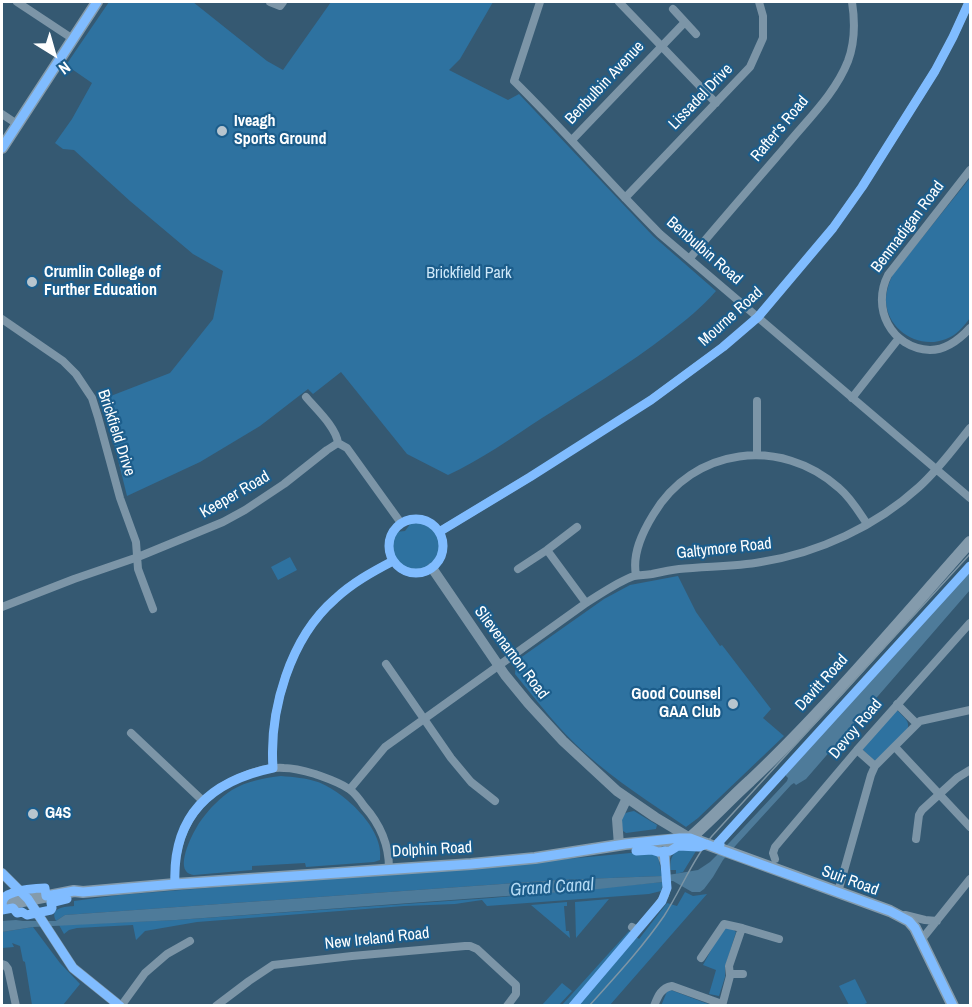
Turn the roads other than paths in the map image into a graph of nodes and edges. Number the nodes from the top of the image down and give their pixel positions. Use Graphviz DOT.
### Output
graph roads {
  1 [pos="17,2"];
  2 [pos="97,2"];
  3 [pos="270,2"];
  4 [pos="283,2"];
  5 [pos="540,2"];
  6 [pos="619,2"];
  7 [pos="759,2"];
  8 [pos="852,2"];
  9 [pos="969,2"];
  10 [pos="673,9"];
  11 [pos="685,22"];
  12 [pos="696,34"];
  13 [pos="73,39"];
  14 [pos="661,46"];
  15 [pos="716,103"];
  16 [pos="2,114"];
  17 [pos="17,124"];
  18 [pos="572,140"];
  19 [pos="2,148"];
  20 [pos="970,170"];
  21 [pos="625,198"];
  22 [pos="690,258"];
  23 [pos="758,317"];
  24 [pos="2,319"];
  25 [pos="970,328"];
  26 [pos="898,338"];
  27 [pos="306,397"];
  28 [pos="852,398"];
  29 [pos="757,401"];
  30 [pos="970,428"];
  31 [pos="338,443"];
  32 [pos="758,455"];
  33 [pos="936,469"];
  34 [pos="970,498"];
  35 [pos="401,524"];
  36 [pos="867,524"];
  37 [pos="577,527"];
  38 [pos="439,532"];
  39 [pos="970,542"];
  40 [pos="547,550"];
  41 [pos="138,557"];
  42 [pos="393,561"];
  43 [pos="432,568"];
  44 [pos="518,569"];
  45 [pos="636,575"];
  46 [pos="586,603"];
  47 [pos="2,607"];
  48 [pos="153,609"];
  49 [pos="970,622"];
  50 [pos="386,664"];
  51 [pos="499,666"];
  52 [pos="897,704"];
  53 [pos="970,710"];
  54 [pos="423,719"];
  55 [pos="917,724"];
  56 [pos="131,732"];
  57 [pos="895,747"];
  58 [pos="857,750"];
  59 [pos="875,766"];
  60 [pos="273,768"];
  61 [pos="970,770"];
  62 [pos="350,789"];
  63 [pos="940,794"];
  64 [pos="627,798"];
  65 [pos="203,801"];
  66 [pos="495,801"];
  67 [pos="970,827"];
  68 [pos="690,838"];
  69 [pos="916,839"];
  70 [pos="670,840"];
  71 [pos="655,841"];
  72 [pos="619,845"];
  73 [pos="775,859"];
  74 [pos="389,868"];
  75 [pos="666,868"];
  76 [pos="2,873"];
  77 [pos="970,879"];
  78 [pos="175,884"];
  79 [pos="838,892"];
  80 [pos="2,905"];
  81 [pos="33,907"];
  82 [pos="2,910"];
  83 [pos="899,915"];
  84 [pos="937,921"];
  85 [pos="632,927"];
  86 [pos="742,928"];
  87 [pos="779,939"];
  88 [pos="922,939"];
  89 [pos="190,941"];
  90 [pos="701,957"];
  91 [pos="2,964"];
  92 [pos="730,974"];
  93 [pos="743,974"];
  94 [pos="114,1004"];
  95 [pos="16,1005"];
  96 [pos="216,1005"];
  97 [pos="507,1005"];
  98 [pos="654,1005"];
  99 [pos="722,1005"];
  100 [pos="953,1005"];
  1 -- 13 [label="street"];
  2 -- 13 [label="main road"];
  3 -- 4 [label="street"];
  5 -- 18 [label="street, Benbulbin Road"];
  6 -- 14 [label="street"];
  7 -- 15 [label="street, Lissadel Drive"];
  8 -- 22 [label="street, Rafter's Road"];
  9 -- 23 [label="street, Mourne Road"];
  10 -- 11 [label="street"];
  11 -- 12 [label="street"];
  11 -- 14 [label="street, Benbulbin Avenue"];
  13 -- 17 [label="main road"];
  14 -- 15 [label="street"];
  14 -- 18 [label="street, Benbulbin Avenue"];
  15 -- 21 [label="street, Lissadel Drive"];
  16 -- 17 [label="street"];
  17 -- 19 [label="main road"];
  18 -- 21 [label="street, Benbulbin Road"];
  20 -- 26 [label="street, Benmadigan Road"];
  21 -- 22 [label="street, Benbulbin Road"];
  22 -- 23 [label="street, Benbulbin Road"];
  23 -- 28 [label="street, Benbulbin Road"];
  23 -- 38 [label="street, Mourne Road"];
  24 -- 41 [label="street, Brickfield Drive"];
  25 -- 26 [label="street"];
  26 -- 28 [label="street"];
  27 -- 31 [label="street"];
  28 -- 33 [label="street, Benbulbin Road"];
  29 -- 32 [label="street"];
  30 -- 33 [label="street, Galtymore Road"];
  31 -- 35 [label="street"];
  31 -- 41 [label="street, Keeper Road"];
  32 -- 36 [label="street"];
  32 -- 45 [label="street"];
  33 -- 34 [label="street, Benbulbin Road"];
  33 -- 36 [label="street, Galtymore Road"];
  35 -- 38 [label="street"];
  35 -- 42 [label="street"];
  36 -- 45 [label="street, Galtymore Road"];
  37 -- 40 [label="street"];
  38 -- 43 [label="street"];
  39 -- 68 [label="main road, Davitt Road"];
  40 -- 44 [label="street"];
  40 -- 46 [label="street"];
  41 -- 47 [label="street, Keeper Road"];
  41 -- 48 [label="street"];
  42 -- 43 [label="street"];
  42 -- 60 [label="street"];
  43 -- 51 [label="street, Slievenamon Road"];
  45 -- 46 [label="street, Galtymore Road"];
  46 -- 51 [label="street, Galtymore Road"];
  49 -- 52 [label="street, Devoy Road"];
  50 -- 54 [label="street"];
  51 -- 54 [label="street, Galtymore Road"];
  51 -- 64 [label="street, Slievenamon Road"];
  52 -- 55 [label="street"];
  52 -- 58 [label="street, Devoy Road"];
  53 -- 55 [label="street"];
  54 -- 62 [label="street, Galtymore Road"];
  54 -- 66 [label="street"];
  55 -- 57 [label="street"];
  56 -- 65 [label="street"];
  57 -- 59 [label="street"];
  57 -- 63 [label="street"];
  58 -- 59 [label="street"];
  58 -- 73 [label="street, Devoy Road"];
  59 -- 79 [label="street"];
  60 -- 62 [label="street, Dolphin Road"];
  60 -- 65 [label="street, Dolphin Road"];
  61 -- 63 [label="street"];
  62 -- 74 [label="street, Dolphin Road"];
  63 -- 67 [label="street"];
  63 -- 69 [label="street"];
  64 -- 68 [label="street, Slievenamon Road"];
  64 -- 72 [label="street"];
  65 -- 78 [label="street, Dolphin Road"];
  68 -- 70 [label="main road, Dolphin Road"];
  68 -- 79 [label="main road, Suir Road"];
  70 -- 71 [label="main road, Dolphin Road"];
  70 -- 75 [label="street"];
  71 -- 72 [label="main road, Dolphin Road"];
  71 -- 75 [label="street"];
  72 -- 74 [label="main road, Dolphin Road"];
  74 -- 78 [label="main road, Dolphin Road"];
  75 -- 85 [label="street"];
  76 -- 81 [label="street"];
  77 -- 84 [label="street"];
  78 -- 81 [label="main road, Dolphin Road"];
  79 -- 83 [label="main road, Suir Road"];
  80 -- 81 [label="main road, Dolphin Road"];
  81 -- 82 [label="main road, Dolphin Road"];
  81 -- 94 [label="street"];
  83 -- 84 [label="street"];
  83 -- 88 [label="main road, Suir Road"];
  84 -- 88 [label="street"];
  86 -- 87 [label="street"];
  86 -- 90 [label="street"];
  86 -- 92 [label="street"];
  88 -- 100 [label="main road, Suir Road"];
  89 -- 94 [label="street"];
  91 -- 95 [label="street"];
  92 -- 93 [label="street"];
  92 -- 99 [label="street"];
  96 -- 97 [label="street, New Ireland Road"];
  98 -- 99 [label="street"];
}
